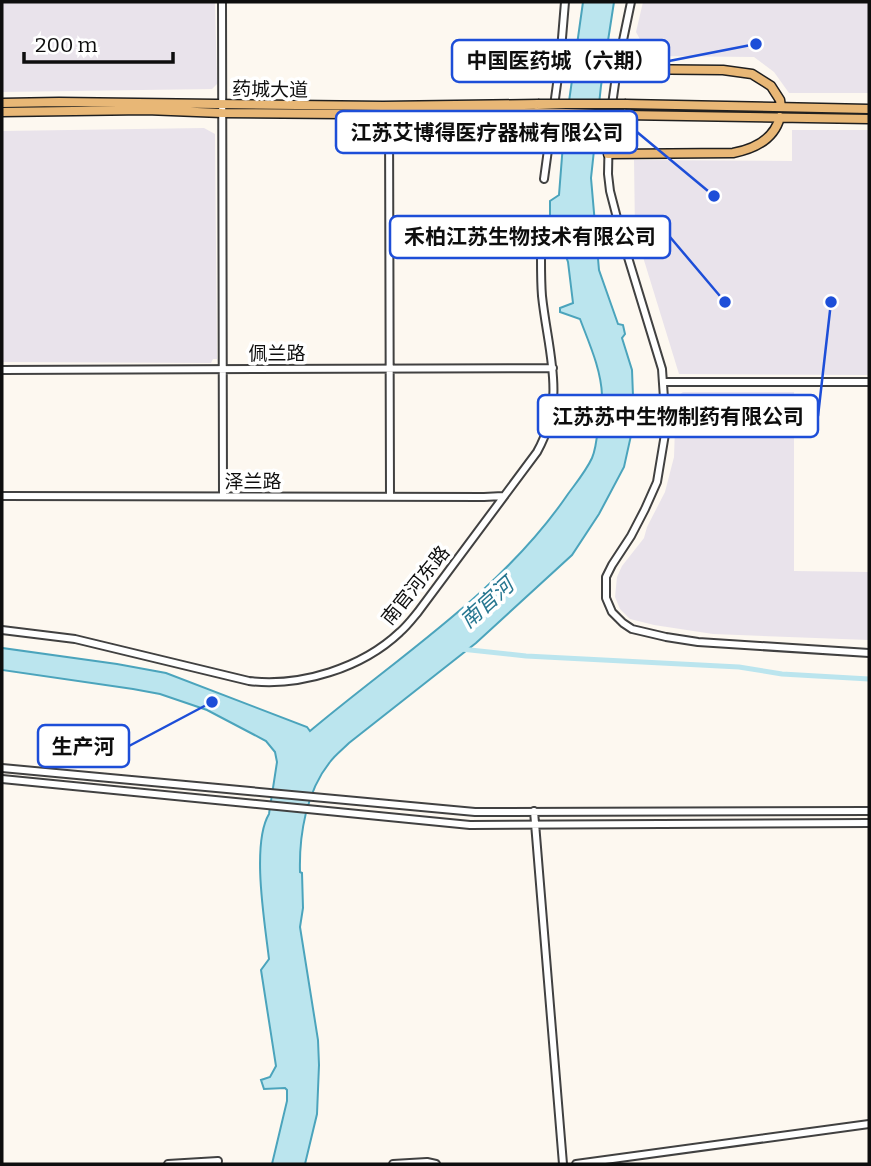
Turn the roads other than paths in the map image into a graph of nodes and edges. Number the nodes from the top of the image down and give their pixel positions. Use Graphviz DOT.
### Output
graph roads {
  1 [pos="222,2"];
  2 [pos="565,2"];
  3 [pos="631,2"];
  4 [pos="617,69"];
  5 [pos="2,103"];
  6 [pos="781,107"];
  7 [pos="222,108"];
  8 [pos="537,108"];
  9 [pos="869,109"];
  10 [pos="2,112"];
  11 [pos="389,113"];
  12 [pos="779,117"];
  13 [pos="869,119"];
  14 [pos="608,154"];
  15 [pos="544,179"];
  16 [pos="541,258"];
  17 [pos="553,368"];
  18 [pos="223,369"];
  19 [pos="390,369"];
  20 [pos="2,370"];
  21 [pos="663,382"];
  22 [pos="869,382"];
  23 [pos="2,496"];
  24 [pos="223,496"];
  25 [pos="503,496"];
  26 [pos="390,497"];
  27 [pos="484,497"];
  28 [pos="489,515"];
  29 [pos="2,630"];
  30 [pos="869,653"];
  31 [pos="2,768"];
  32 [pos="2,779"];
  33 [pos="534,811"];
  34 [pos="869,811"];
  35 [pos="869,823"];
  36 [pos="535,825"];
  37 [pos="869,1124"];
  38 [pos="218,1161"];
  39 [pos="168,1164"];
  40 [pos="393,1164"];
  41 [pos="436,1164"];
  42 [pos="563,1164"];
  43 [pos="576,1164"];
  1 -- 7 [label="street"];
  2 -- 15 [label="street"];
  3 -- 4 [label="street"];
  4 -- 6 [label="main road"];
  4 -- 14 [label="street"];
  5 -- 7 [label="main road, 药城大道"];
  6 -- 8 [label="main road, bridge"];
  6 -- 9 [label="main road"];
  7 -- 8 [label="main road, 药城大道"];
  7 -- 10 [label="main road, 药城大道"];
  7 -- 11 [label="main road, 药城大道"];
  7 -- 18 [label="street"];
  8 -- 11 [label="main road, 药城大道"];
  8 -- 12 [label="main road, bridge"];
  11 -- 19 [label="street"];
  12 -- 13 [label="main road"];
  12 -- 14 [label="main road"];
  14 -- 21 [label="street"];
  16 -- 17 [label="street, 南官河东路"];
  17 -- 19 [label="street, 佩兰路"];
  17 -- 25 [label="street, 南官河东路"];
  18 -- 19 [label="street, 佩兰路"];
  18 -- 20 [label="street, 佩兰路"];
  18 -- 24 [label="street"];
  19 -- 26 [label="street"];
  21 -- 22 [label="street"];
  21 -- 30 [label="street"];
  23 -- 24 [label="street, 泽兰路"];
  24 -- 26 [label="street, 泽兰路"];
  25 -- 27 [label="street, 泽兰路"];
  25 -- 28 [label="street, 南官河东路"];
  26 -- 27 [label="street, 泽兰路"];
  27 -- 28 [label="street"];
  28 -- 29 [label="street, 南官河东路"];
  31 -- 33 [label="street"];
  32 -- 36 [label="street"];
  33 -- 34 [label="street"];
  33 -- 36 [label="street"];
  35 -- 36 [label="street"];
  36 -- 42 [label="street"];
  37 -- 43 [label="street"];
  38 -- 39 [label="street"];
  40 -- 41 [label="street"];
}
